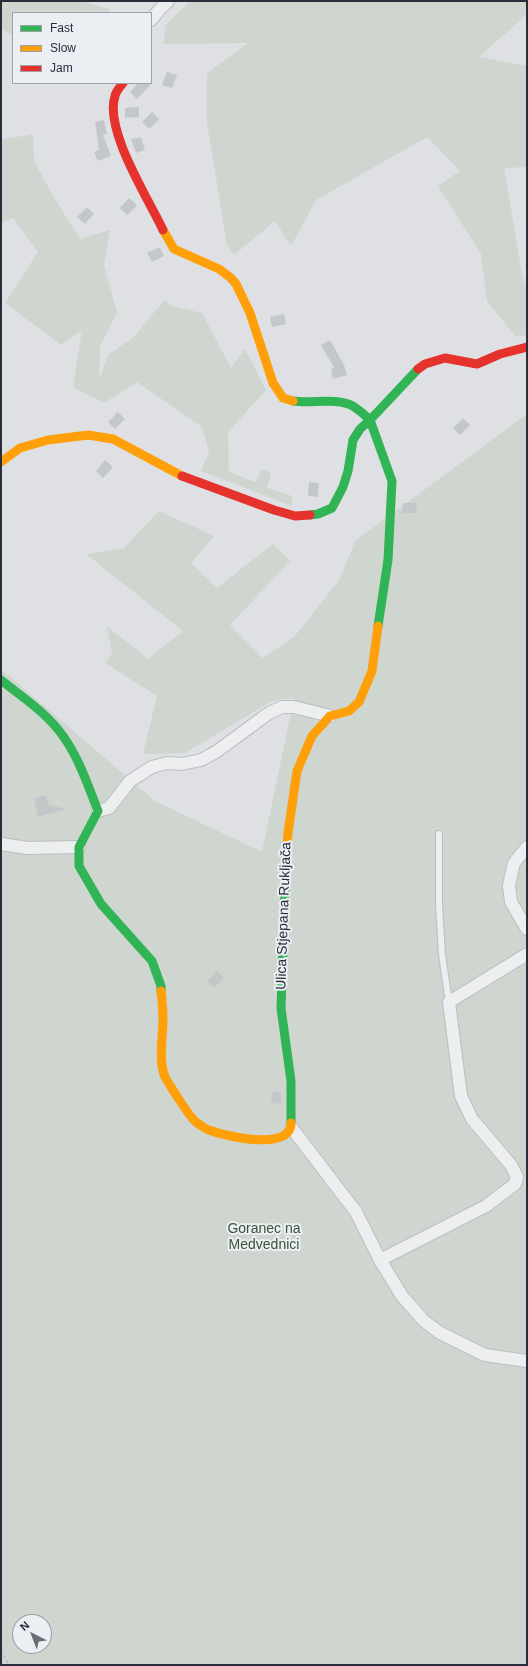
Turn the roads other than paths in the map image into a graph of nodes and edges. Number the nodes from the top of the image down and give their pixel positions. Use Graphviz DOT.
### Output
graph roads {
  1 [pos="168,1"];
  2 [pos="152,19"];
  3 [pos="122,84"];
  4 [pos="527,347"];
  5 [pos="370,420"];
  6 [pos="1,462"];
  7 [pos="1,680"];
  8 [pos="330,716"];
  9 [pos="98,811"];
  10 [pos="440,834"];
  11 [pos="1,844"];
  12 [pos="79,847"];
  13 [pos="527,847"];
  14 [pos="527,929"];
  15 [pos="527,954"];
  16 [pos="449,1002"];
  17 [pos="291,1127"];
  18 [pos="380,1260"];
  19 [pos="527,1361"];
  1 -- 2 [label="street"];
  3 -- 5 [label="street"];
  4 -- 5 [label="street"];
  5 -- 6 [label="street"];
  5 -- 8 [label="street"];
  7 -- 9 [label="street"];
  8 -- 9 [label="street"];
  8 -- 17 [label="street, Ulica Stjepana Rukljača"];
  9 -- 12 [label="street"];
  10 -- 16 [label="lane"];
  11 -- 12 [label="street"];
  12 -- 17 [label="street"];
  13 -- 14 [label="street"];
  15 -- 16 [label="street"];
  16 -- 18 [label="street"];
  17 -- 18 [label="street"];
  18 -- 19 [label="street"];
}
